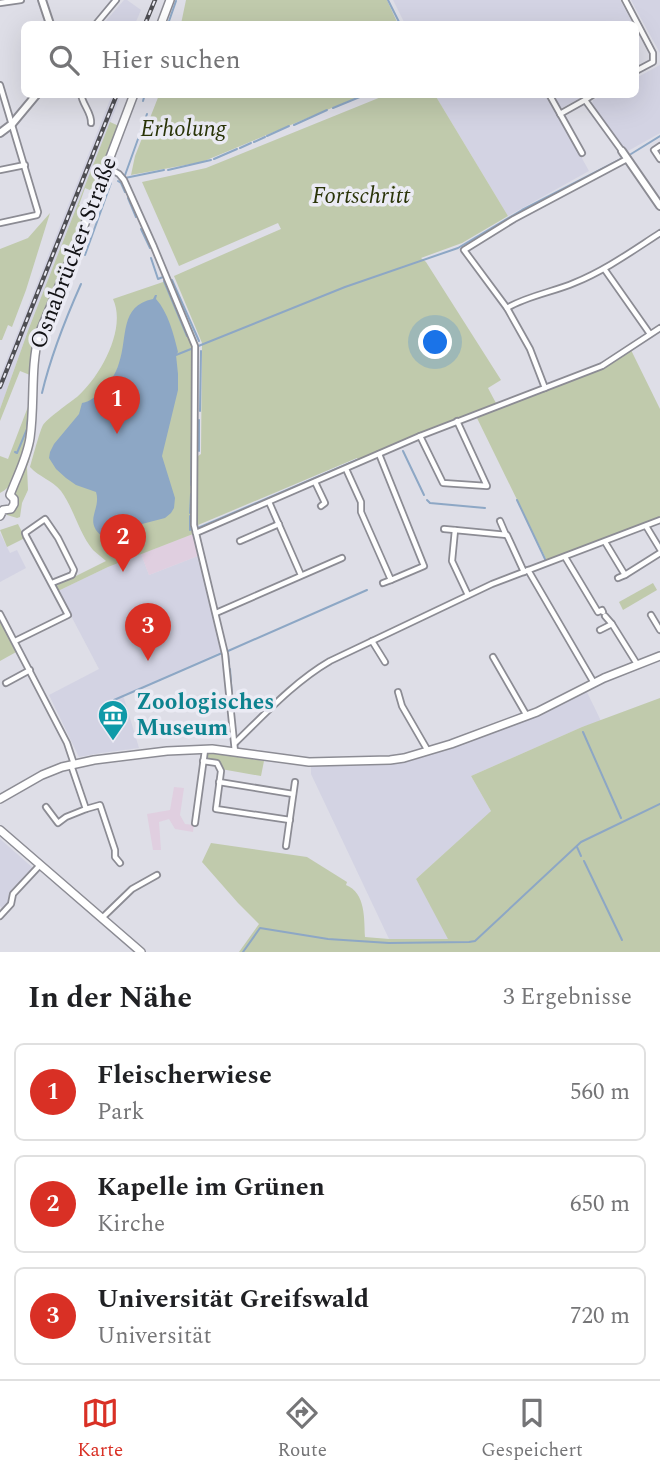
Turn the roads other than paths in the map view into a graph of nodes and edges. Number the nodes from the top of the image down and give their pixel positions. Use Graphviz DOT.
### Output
graph roads {
  1 [pos="21,0"];
  2 [pos="42,0"];
  3 [pos="117,0"];
  4 [pos="170,0"];
  5 [pos="625,0"];
  6 [pos="0,3"];
  7 [pos="49,21"];
  8 [pos="99,21"];
  9 [pos="162,21"];
  10 [pos="636,21"];
  11 [pos="639,26"];
  12 [pos="660,58"];
  13 [pos="654,60"];
  14 [pos="639,69"];
  15 [pos="0,85"];
  16 [pos="34,98"];
  17 [pos="82,98"];
  18 [pos="132,98"];
  19 [pos="551,98"];
  20 [pos="588,98"];
  21 [pos="585,100"];
  22 [pos="559,114"];
  23 [pos="91,123"];
  24 [pos="12,124"];
  25 [pos="0,133"];
  26 [pos="660,146"];
  27 [pos="622,151"];
  28 [pos="582,153"];
  29 [pos="628,158"];
  30 [pos="660,159"];
  31 [pos="25,165"];
  32 [pos="106,167"];
  33 [pos="0,170"];
  34 [pos="660,206"];
  35 [pos="0,223"];
  36 [pos="660,233"];
  37 [pos="605,270"];
  38 [pos="507,308"];
  39 [pos="659,331"];
  40 [pos="650,334"];
  41 [pos="546,388"];
  42 [pos="457,421"];
  43 [pos="420,436"];
  44 [pos="379,454"];
  45 [pos="346,469"];
  46 [pos="315,482"];
  47 [pos="6,495"];
  48 [pos="269,502"];
  49 [pos="321,506"];
  50 [pos="1,512"];
  51 [pos="660,520"];
  52 [pos="500,521"];
  53 [pos="279,524"];
  54 [pos="646,526"];
  55 [pos="444,529"];
  56 [pos="455,530"];
  57 [pos="196,533"];
  58 [pos="507,536"];
  59 [pos="240,541"];
  60 [pos="605,542"];
  61 [pos="660,551"];
  62 [pos="565,557"];
  63 [pos="342,558"];
  64 [pos="526,571"];
  65 [pos="301,575"];
  66 [pos="625,575"];
  67 [pos="618,579"];
  68 [pos="391,580"];
  69 [pos="52,583"];
  70 [pos="383,583"];
  71 [pos="468,595"];
  72 [pos="216,613"];
  73 [pos="0,614"];
  74 [pos="651,615"];
  75 [pos="612,624"];
  76 [pos="600,630"];
  77 [pos="660,631"];
  78 [pos="15,641"];
  79 [pos="372,641"];
  80 [pos="660,656"];
  81 [pos="493,657"];
  82 [pos="385,662"];
  83 [pos="637,664"];
  84 [pos="30,670"];
  85 [pos="6,683"];
  86 [pos="594,683"];
  87 [pos="398,692"];
  88 [pos="527,716"];
  89 [pos="235,748"];
  90 [pos="205,749"];
  91 [pos="428,751"];
  92 [pos="203,761"];
  93 [pos="72,764"];
  94 [pos="219,782"];
  95 [pos="295,782"];
  96 [pos="293,794"];
  97 [pos="0,799"];
  98 [pos="46,807"];
  99 [pos="86,809"];
  100 [pos="290,820"];
  101 [pos="195,823"];
  102 [pos="1,833"];
  103 [pos="286,846"];
  104 [pos="120,863"];
  105 [pos="40,865"];
  106 [pos="158,875"];
  107 [pos="0,916"];
  108 [pos="102,918"];
  109 [pos="141,952"];
  1 -- 6 [label="street"];
  2 -- 7 [label="street"];
  3 -- 8 [label="street"];
  4 -- 9 [label="main road"];
  5 -- 10 [label="street"];
  11 -- 13 [label="street"];
  12 -- 13 [label="street"];
  13 -- 14 [label="street"];
  15 -- 24 [label="street"];
  16 -- 24 [label="street"];
  17 -- 23 [label="street"];
  18 -- 32 [label="main road, Osnabrücker Straße"];
  19 -- 22 [label="street"];
  20 -- 21 [label="street"];
  21 -- 22 [label="street"];
  21 -- 27 [label="street"];
  22 -- 28 [label="street"];
  24 -- 25 [label="street"];
  24 -- 31 [label="street"];
  26 -- 30 [label="street"];
  27 -- 29 [label="street"];
  29 -- 34 [label="street"];
  29 -- 38 [label="street"];
  31 -- 33 [label="street"];
  31 -- 35 [label="street"];
  32 -- 47 [label="main road, Osnabrücker Straße"];
  32 -- 57 [label="street"];
  36 -- 37 [label="street"];
  37 -- 38 [label="street"];
  37 -- 40 [label="street"];
  38 -- 41 [label="street"];
  39 -- 40 [label="street"];
  40 -- 41 [label="street"];
  41 -- 42 [label="street"];
  42 -- 43 [label="street"];
  42 -- 43 [label="street"];
  43 -- 44 [label="street"];
  44 -- 45 [label="street"];
  44 -- 68 [label="street"];
  45 -- 46 [label="street"];
  45 -- 68 [label="street"];
  46 -- 48 [label="street"];
  46 -- 49 [label="street"];
  47 -- 50 [label="main road, Osnabrücker Straße"];
  48 -- 53 [label="street"];
  48 -- 57 [label="street"];
  51 -- 54 [label="street"];
  52 -- 58 [label="street"];
  53 -- 59 [label="street"];
  53 -- 65 [label="street"];
  54 -- 60 [label="street"];
  54 -- 61 [label="street"];
  55 -- 56 [label="street"];
  56 -- 58 [label="street"];
  56 -- 71 [label="street"];
  57 -- 72 [label="street"];
  58 -- 64 [label="street"];
  60 -- 62 [label="street"];
  60 -- 66 [label="street"];
  61 -- 66 [label="street"];
  62 -- 64 [label="street"];
  62 -- 75 [label="street"];
  63 -- 65 [label="street"];
  64 -- 71 [label="street"];
  64 -- 86 [label="street"];
  65 -- 72 [label="street"];
  66 -- 67 [label="street"];
  68 -- 70 [label="street"];
  69 -- 69 [label="street"];
  69 -- 78 [label="street"];
  71 -- 79 [label="street"];
  72 -- 89 [label="street"];
  73 -- 78 [label="street"];
  74 -- 77 [label="street"];
  75 -- 76 [label="street"];
  75 -- 83 [label="street"];
  78 -- 84 [label="street"];
  79 -- 82 [label="street"];
  79 -- 89 [label="street"];
  80 -- 83 [label="main road"];
  81 -- 88 [label="street"];
  83 -- 86 [label="main road"];
  84 -- 85 [label="street"];
  84 -- 93 [label="street"];
  86 -- 88 [label="main road"];
  87 -- 91 [label="street"];
  88 -- 91 [label="main road"];
  89 -- 90 [label="main road"];
  89 -- 91 [label="main road"];
  90 -- 92 [label="street"];
  90 -- 93 [label="main road"];
  92 -- 94 [label="street"];
  92 -- 101 [label="street"];
  93 -- 97 [label="main road"];
  93 -- 99 [label="street"];
  94 -- 96 [label="street"];
  94 -- 100 [label="street"];
  95 -- 96 [label="street"];
  96 -- 100 [label="street"];
  98 -- 99 [label="street"];
  99 -- 104 [label="street"];
  100 -- 103 [label="street"];
  102 -- 105 [label="main road"];
  105 -- 107 [label="street"];
  105 -- 108 [label="main road"];
  106 -- 108 [label="street"];
  108 -- 109 [label="main road"];
}
